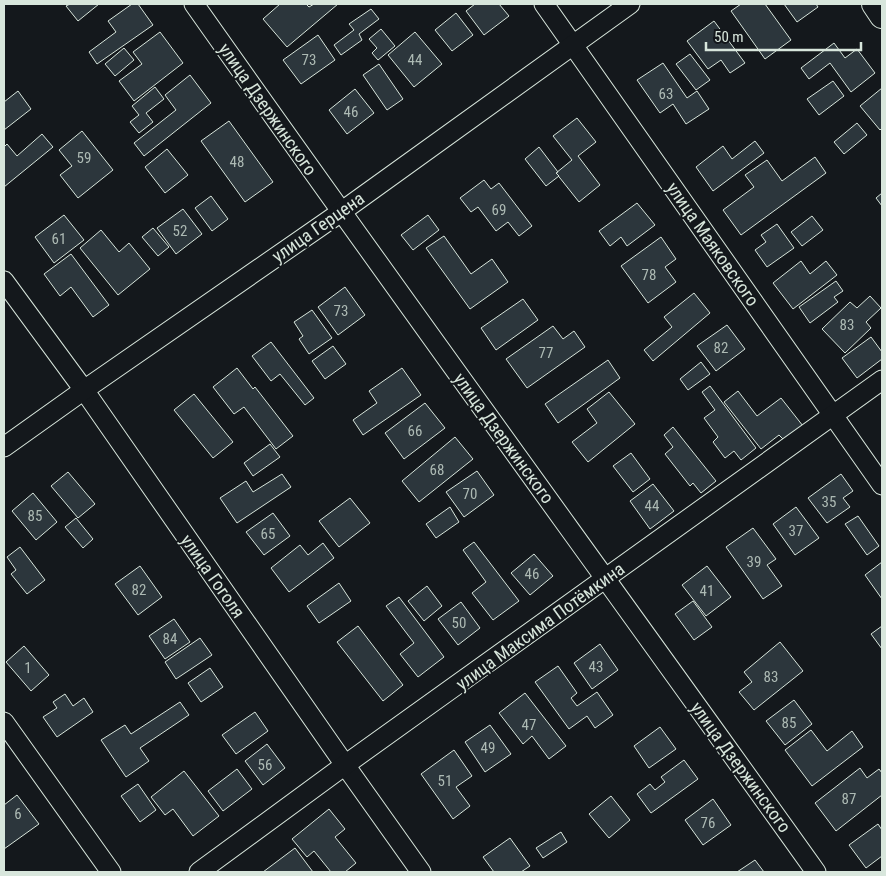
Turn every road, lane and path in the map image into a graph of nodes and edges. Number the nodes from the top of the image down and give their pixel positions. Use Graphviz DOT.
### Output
graph roads {
  1 [pos="194,4"];
  2 [pos="544,4"];
  3 [pos="630,4"];
  4 [pos="874,4"];
  5 [pos="882,16"];
  6 [pos="574,44"];
  7 [pos="341,212"];
  8 [pos="4,281"];
  9 [pos="882,380"];
  10 [pos="84,390"];
  11 [pos="833,416"];
  12 [pos="4,447"];
  13 [pos="882,484"];
  14 [pos="606,579"];
  15 [pos="4,722"];
  16 [pos="345,765"];
  17 [pos="111,872"];
  18 [pos="199,872"];
  19 [pos="421,872"];
  20 [pos="816,872"];
  1 -- 7 [label="street, улица Дзержинского"];
  2 -- 6 [label="street, улица Маяковского"];
  3 -- 6 [label="street, улица Герцена"];
  4 -- 5 [label="street"];
  6 -- 7 [label="street, улица Герцена"];
  6 -- 11 [label="street, улица Маяковского"];
  7 -- 10 [label="street, улица Герцена"];
  7 -- 14 [label="street, улица Дзержинского"];
  8 -- 10 [label="street, улица Гоголя"];
  9 -- 11 [label="street, улица Максима Потёмкина"];
  10 -- 12 [label="street, улица Герцена"];
  10 -- 16 [label="street, улица Гоголя"];
  11 -- 13 [label="street, улица Маяковского"];
  11 -- 14 [label="street, улица Максима Потёмкина"];
  14 -- 16 [label="street, улица Максима Потёмкина"];
  14 -- 20 [label="street, улица Дзержинского"];
  15 -- 17 [label="street"];
  16 -- 18 [label="street, улица Максима Потёмкина"];
  16 -- 19 [label="street, улица Гоголя"];
}
